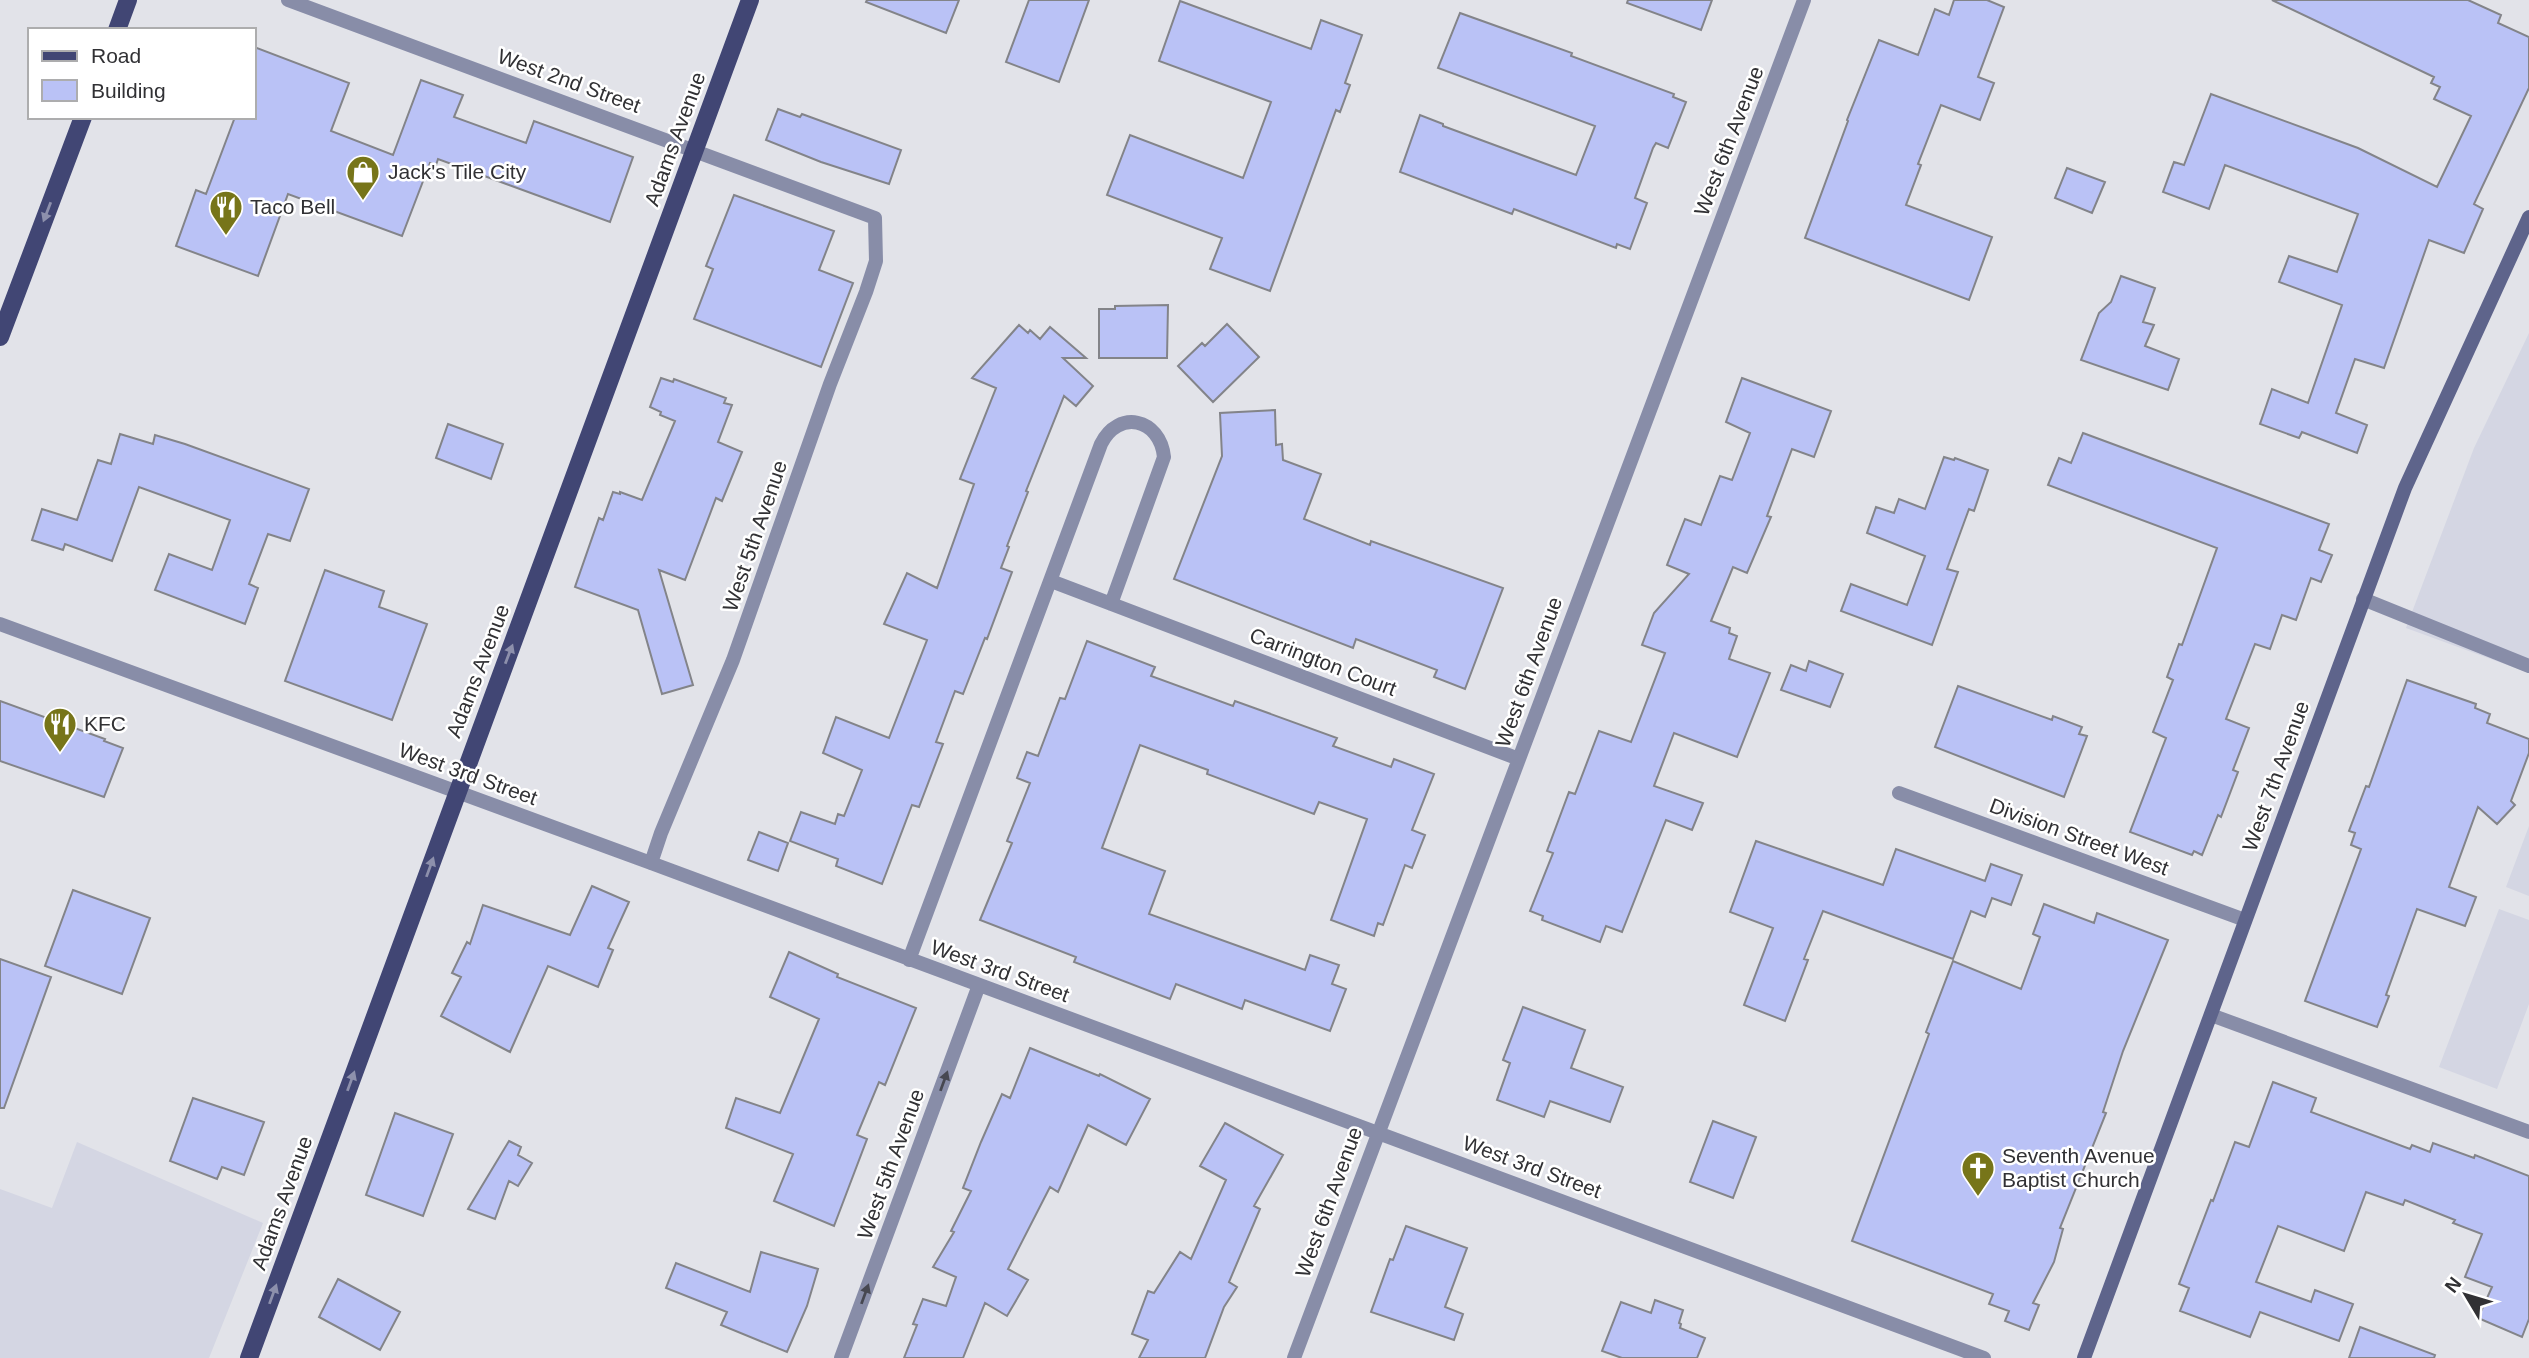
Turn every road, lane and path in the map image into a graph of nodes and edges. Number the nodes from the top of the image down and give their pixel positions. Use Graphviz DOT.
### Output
graph roads {
  1 [pos="128,0"];
  2 [pos="288,0"];
  3 [pos="750,0"];
  4 [pos="1804,0"];
  5 [pos="118,28"];
  6 [pos="82,119"];
  7 [pos="695,150"];
  8 [pos="2529,217"];
  9 [pos="875,218"];
  10 [pos="0,337"];
  11 [pos="1051,581"];
  12 [pos="2363,599"];
  13 [pos="1111,604"];
  14 [pos="0,624"];
  15 [pos="2529,666"];
  16 [pos="1519,759"];
  17 [pos="457,793"];
  18 [pos="1899,793"];
  19 [pos="651,863"];
  20 [pos="2245,920"];
  21 [pos="909,960"];
  22 [pos="979,985"];
  23 [pos="2211,1015"];
  24 [pos="2529,1132"];
  25 [pos="1378,1133"];
  26 [pos="249,1358"];
  27 [pos="841,1358"];
  28 [pos="1294,1358"];
  29 [pos="1984,1358"];
  30 [pos="2084,1358"];
  1 -- 5 [label="main road"];
  2 -- 7 [label="street, West 2nd Street"];
  3 -- 7 [label="main road, Adams Avenue"];
  4 -- 16 [label="street, West 6th Avenue"];
  6 -- 10 [label="main road, one-way"];
  7 -- 9 [label="street, West 2nd Street"];
  17 -- 7 [label="main road, Adams Avenue, one-way"];
  8 -- 12 [label="street, West 7th Avenue"];
  9 -- 19 [label="street, West 5th Avenue"];
  11 -- 13 [label="street, Carrington Court"];
  11 -- 13 [label="street"];
  11 -- 21 [label="street"];
  12 -- 15 [label="street"];
  12 -- 20 [label="street, West 7th Avenue"];
  13 -- 16 [label="street, Carrington Court"];
  14 -- 17 [label="street, West 3rd Street"];
  16 -- 25 [label="street, West 6th Avenue"];
  17 -- 19 [label="street, West 3rd Street"];
  26 -- 17 [label="main road, Adams Avenue, one-way"];
  18 -- 20 [label="street, Division Street West"];
  19 -- 21 [label="street, West 3rd Street"];
  20 -- 23 [label="street, West 7th Avenue"];
  21 -- 22 [label="street, West 3rd Street"];
  22 -- 25 [label="street, West 3rd Street"];
  27 -- 22 [label="street, West 5th Avenue, one-way"];
  23 -- 24 [label="street"];
  23 -- 30 [label="street, West 7th Avenue"];
  25 -- 28 [label="street, West 6th Avenue"];
  25 -- 29 [label="street, West 3rd Street"];
}
